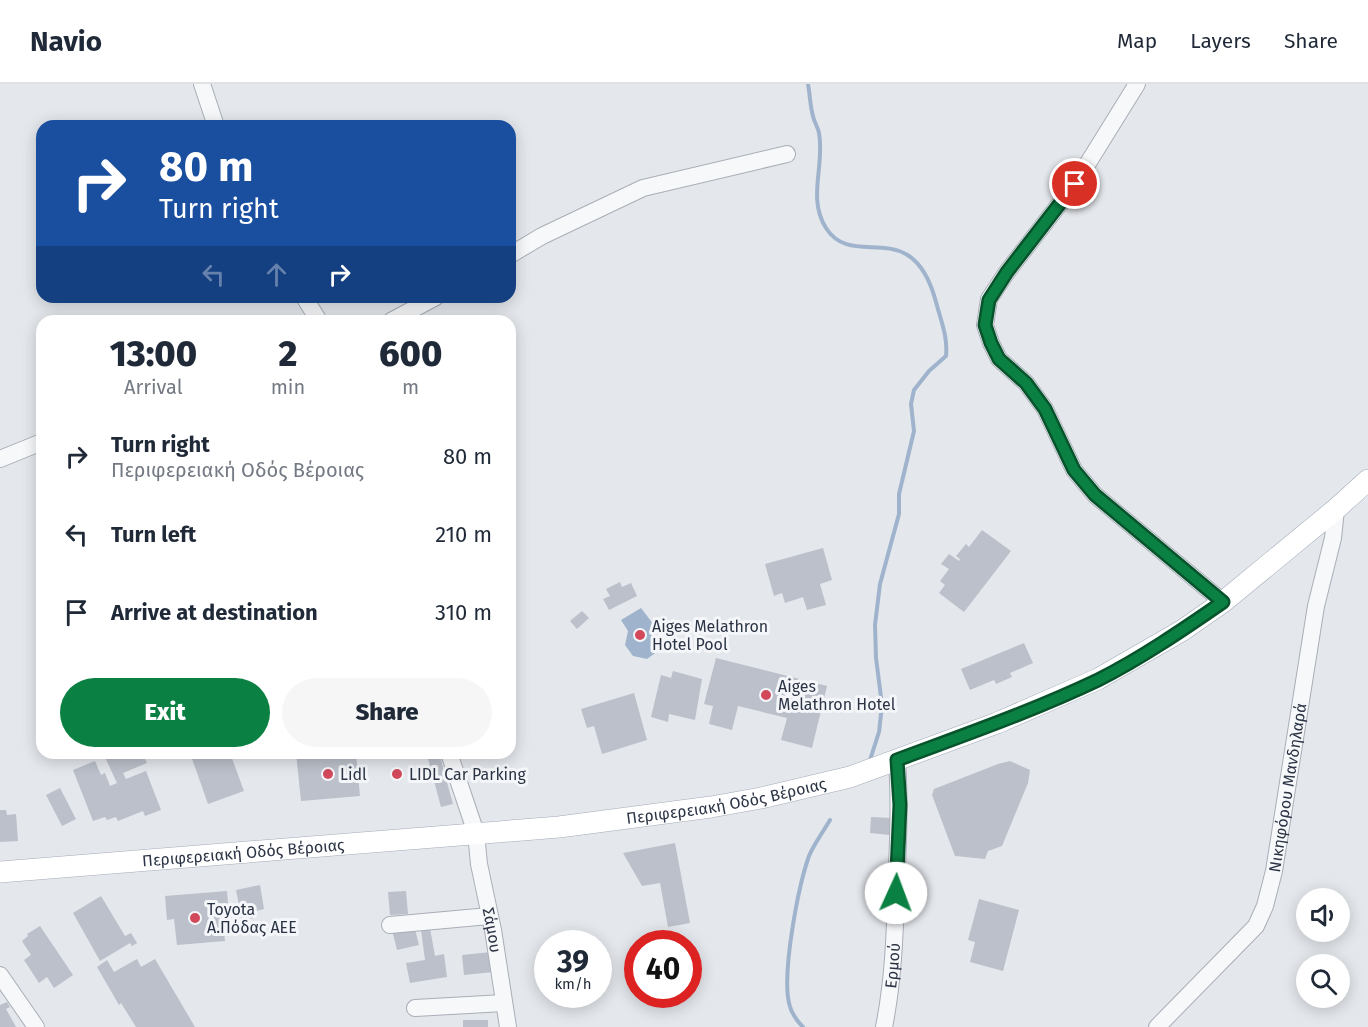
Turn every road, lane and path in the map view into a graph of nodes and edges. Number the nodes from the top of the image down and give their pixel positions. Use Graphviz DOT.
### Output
graph roads {
  1 [pos="202,84"];
  2 [pos="1137,84"];
  3 [pos="214,120"];
  4 [pos="787,154"];
  5 [pos="516,251"];
  6 [pos="425,303"];
  7 [pos="402,315"];
  8 [pos="36,444"];
  9 [pos="0,459"];
  10 [pos="1368,480"];
  11 [pos="1336,509"];
  12 [pos="1223,602"];
  13 [pos="451,759"];
  14 [pos="897,760"];
  15 [pos="476,833"];
  16 [pos="0,872"];
  17 [pos="489,916"];
  18 [pos="390,925"];
  19 [pos="0,975"];
  20 [pos="504,1003"];
  21 [pos="415,1008"];
  22 [pos="36,1027"];
  23 [pos="508,1027"];
  24 [pos="884,1027"];
  25 [pos="1157,1027"];
  1 -- 3 [label="street"];
  2 -- 12 [label="street"];
  4 -- 5 [label="street"];
  6 -- 7 [label="street"];
  8 -- 9 [label="street"];
  10 -- 11 [label="main road, Περιφερειακή Οδός Βέροιας"];
  11 -- 12 [label="main road, Περιφερειακή Οδός Βέροιας"];
  11 -- 25 [label="street, Νικηφόρου Μανδηλαρά"];
  12 -- 14 [label="main road, Περιφερειακή Οδός Βέροιας"];
  13 -- 15 [label="street, Σάμου"];
  14 -- 15 [label="main road, Περιφερειακή Οδός Βέροιας"];
  14 -- 24 [label="street, Ερμού"];
  15 -- 16 [label="main road, Περιφερειακή Οδός Βέροιας"];
  15 -- 17 [label="street, Σάμου"];
  17 -- 18 [label="street"];
  17 -- 20 [label="street, Σάμου"];
  19 -- 22 [label="street"];
  20 -- 21 [label="street"];
  20 -- 23 [label="street, Σάμου"];
}
